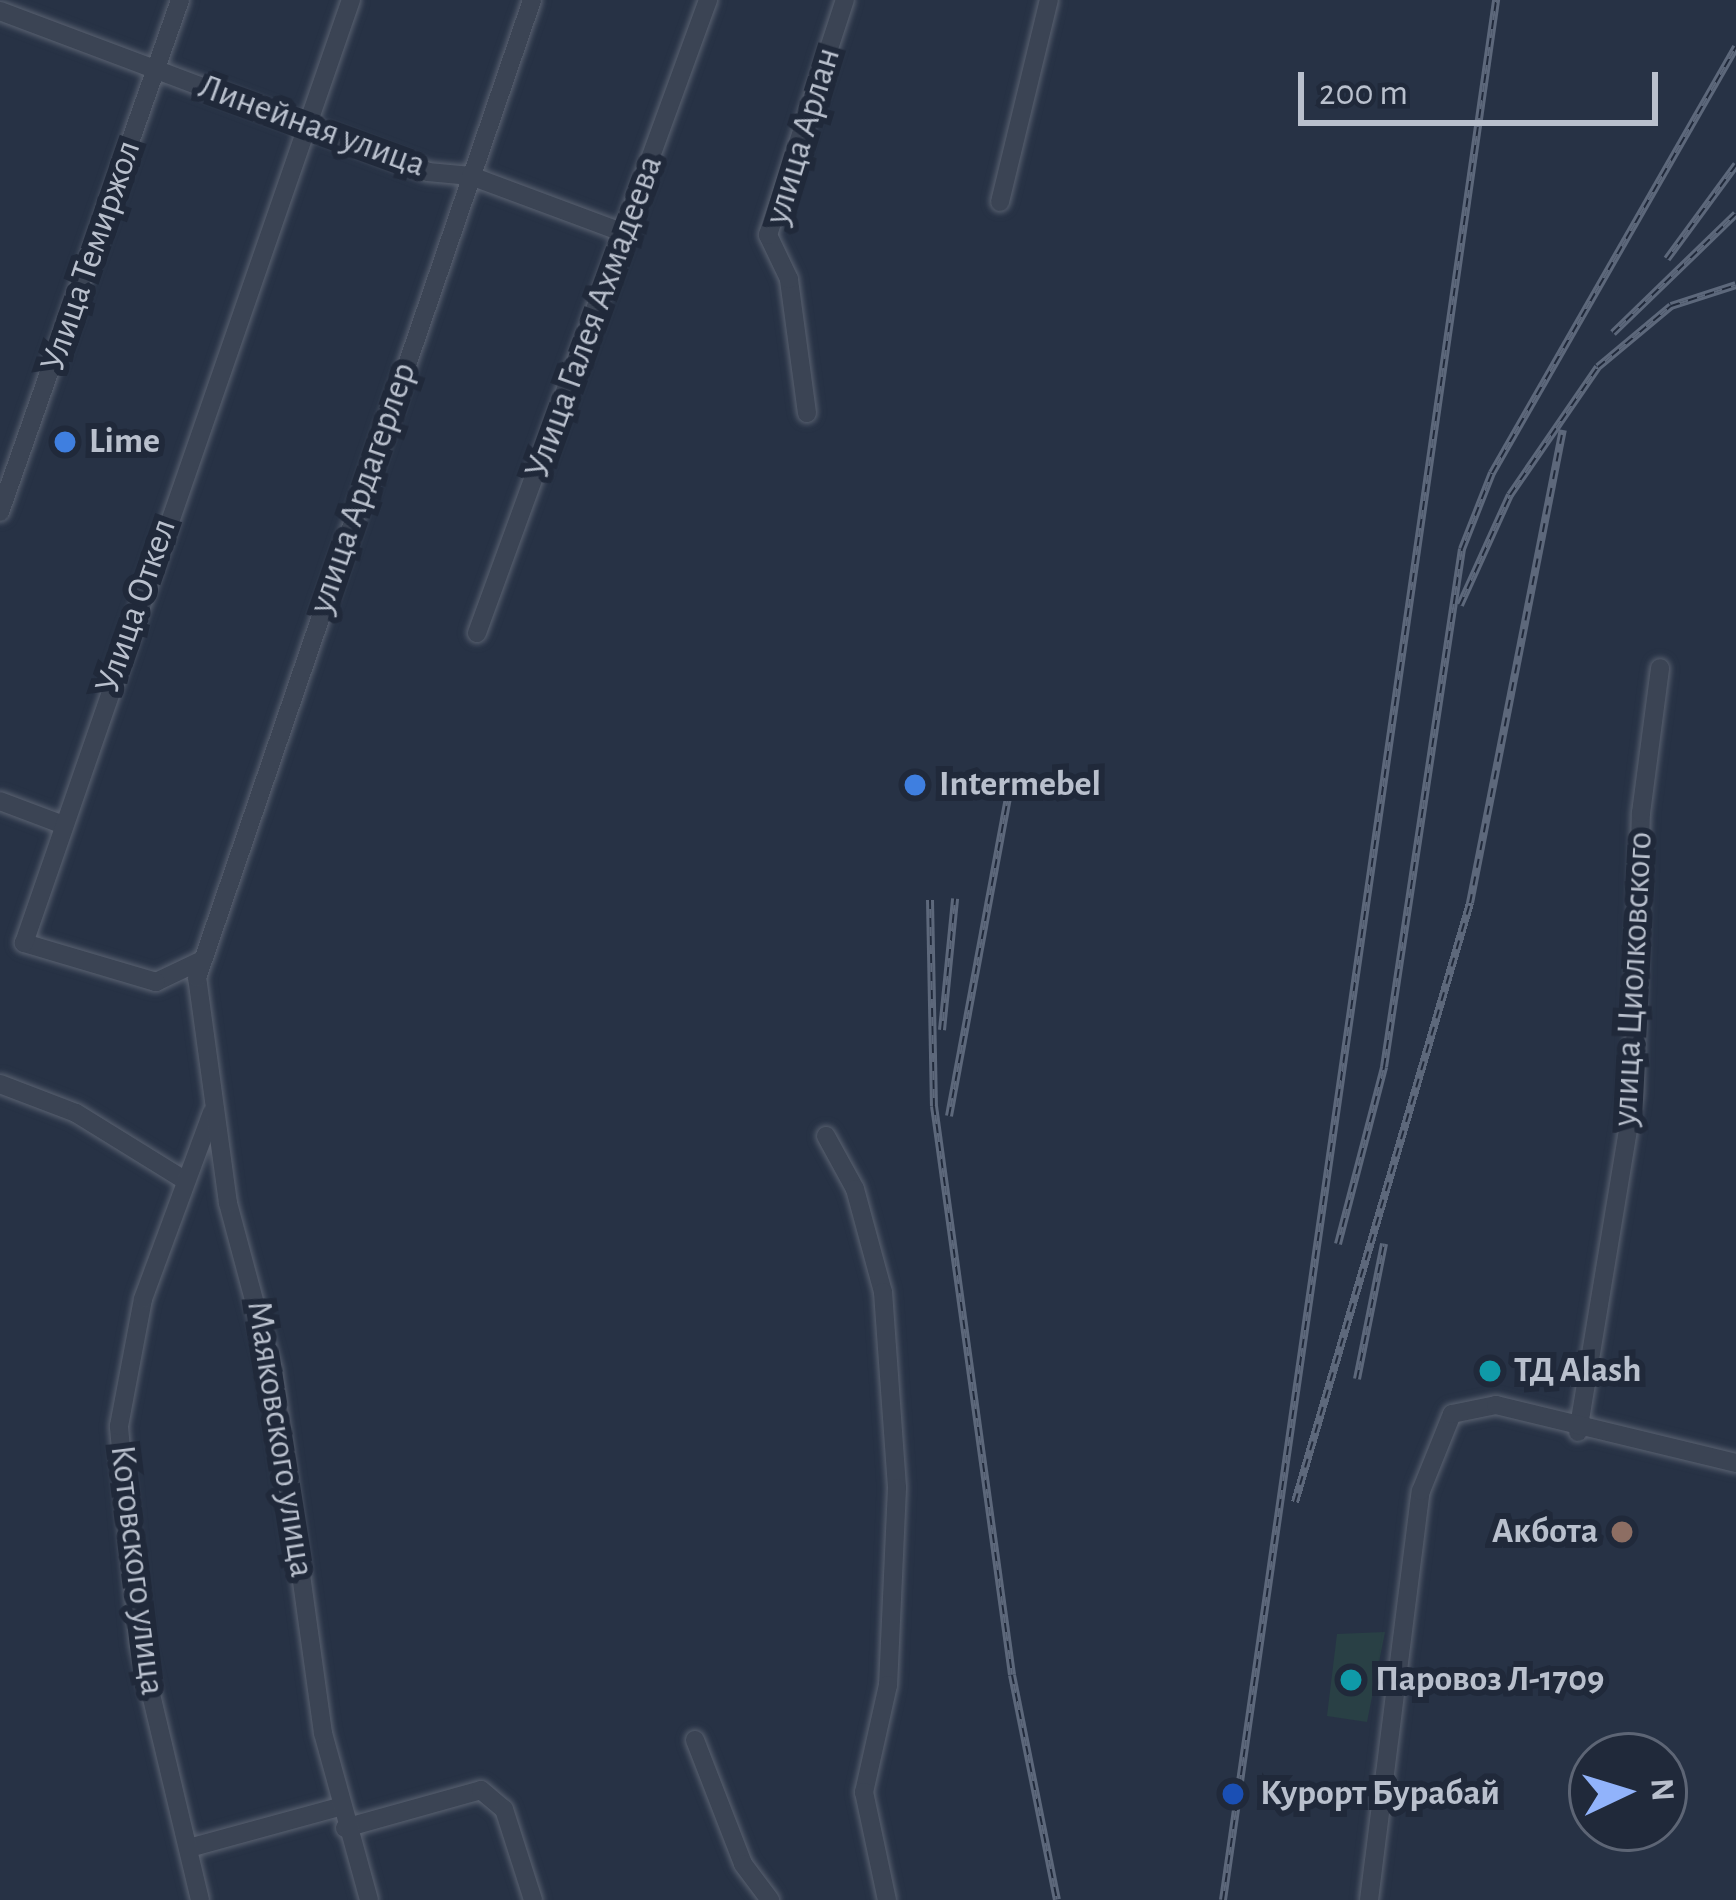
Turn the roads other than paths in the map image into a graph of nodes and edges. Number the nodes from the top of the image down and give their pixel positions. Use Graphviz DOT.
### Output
graph roads {
  1 [pos="180,0"];
  2 [pos="351,0"];
  3 [pos="532,0"];
  4 [pos="708,0"];
  5 [pos="845,0"];
  6 [pos="1049,0"];
  7 [pos="3,13"];
  8 [pos="156,68"];
  9 [pos="305,126"];
  10 [pos="471,176"];
  11 [pos="1000,202"];
  12 [pos="625,233"];
  13 [pos="807,413"];
  14 [pos="0,512"];
  15 [pos="477,632"];
  16 [pos="1660,668"];
  17 [pos="0,802"];
  18 [pos="61,824"];
  19 [pos="199,969"];
  20 [pos="0,1084"];
  21 [pos="214,1105"];
  22 [pos="826,1136"];
  23 [pos="186,1181"];
  24 [pos="1578,1432"];
  25 [pos="1736,1463"];
  26 [pos="695,1740"];
  27 [pos="339,1807"];
  28 [pos="345,1828"];
  29 [pos="189,1847"];
  30 [pos="200,1900"];
  31 [pos="369,1900"];
  32 [pos="533,1900"];
  33 [pos="770,1900"];
  34 [pos="887,1900"];
  35 [pos="1369,1900"];
  1 -- 8 [label="street, Улица Темиржол"];
  2 -- 9 [label="street, Улица Откел"];
  3 -- 10 [label="street, улица Ардагерлер"];
  4 -- 12 [label="street, Улица Галея Ахмадеева"];
  5 -- 13 [label="street, улица Арлан"];
  6 -- 11 [label="street"];
  7 -- 8 [label="street, Линейная улица"];
  8 -- 9 [label="street, Линейная улица"];
  8 -- 14 [label="street, Улица Темиржол"];
  9 -- 10 [label="street, Линейная улица"];
  9 -- 18 [label="street, Улица Откел"];
  10 -- 12 [label="street, Линейная улица"];
  10 -- 19 [label="street, улица Ардагерлер"];
  12 -- 15 [label="street, Улица Галея Ахмадеева"];
  16 -- 24 [label="street, улица Циолковского"];
  17 -- 18 [label="street"];
  18 -- 19 [label="street, Улица Откел"];
  19 -- 21 [label="street, Маяковского улица"];
  20 -- 23 [label="street"];
  21 -- 23 [label="street, Котовского улица"];
  21 -- 27 [label="street, Маяковского улица"];
  22 -- 34 [label="street"];
  23 -- 29 [label="street, Котовского улица"];
  24 -- 25 [label="street"];
  24 -- 35 [label="street"];
  26 -- 33 [label="street"];
  27 -- 28 [label="street, Маяковского улица"];
  27 -- 29 [label="street"];
  28 -- 31 [label="street, Маяковского улица"];
  28 -- 32 [label="street"];
  29 -- 30 [label="street, Котовского улица"];
}
